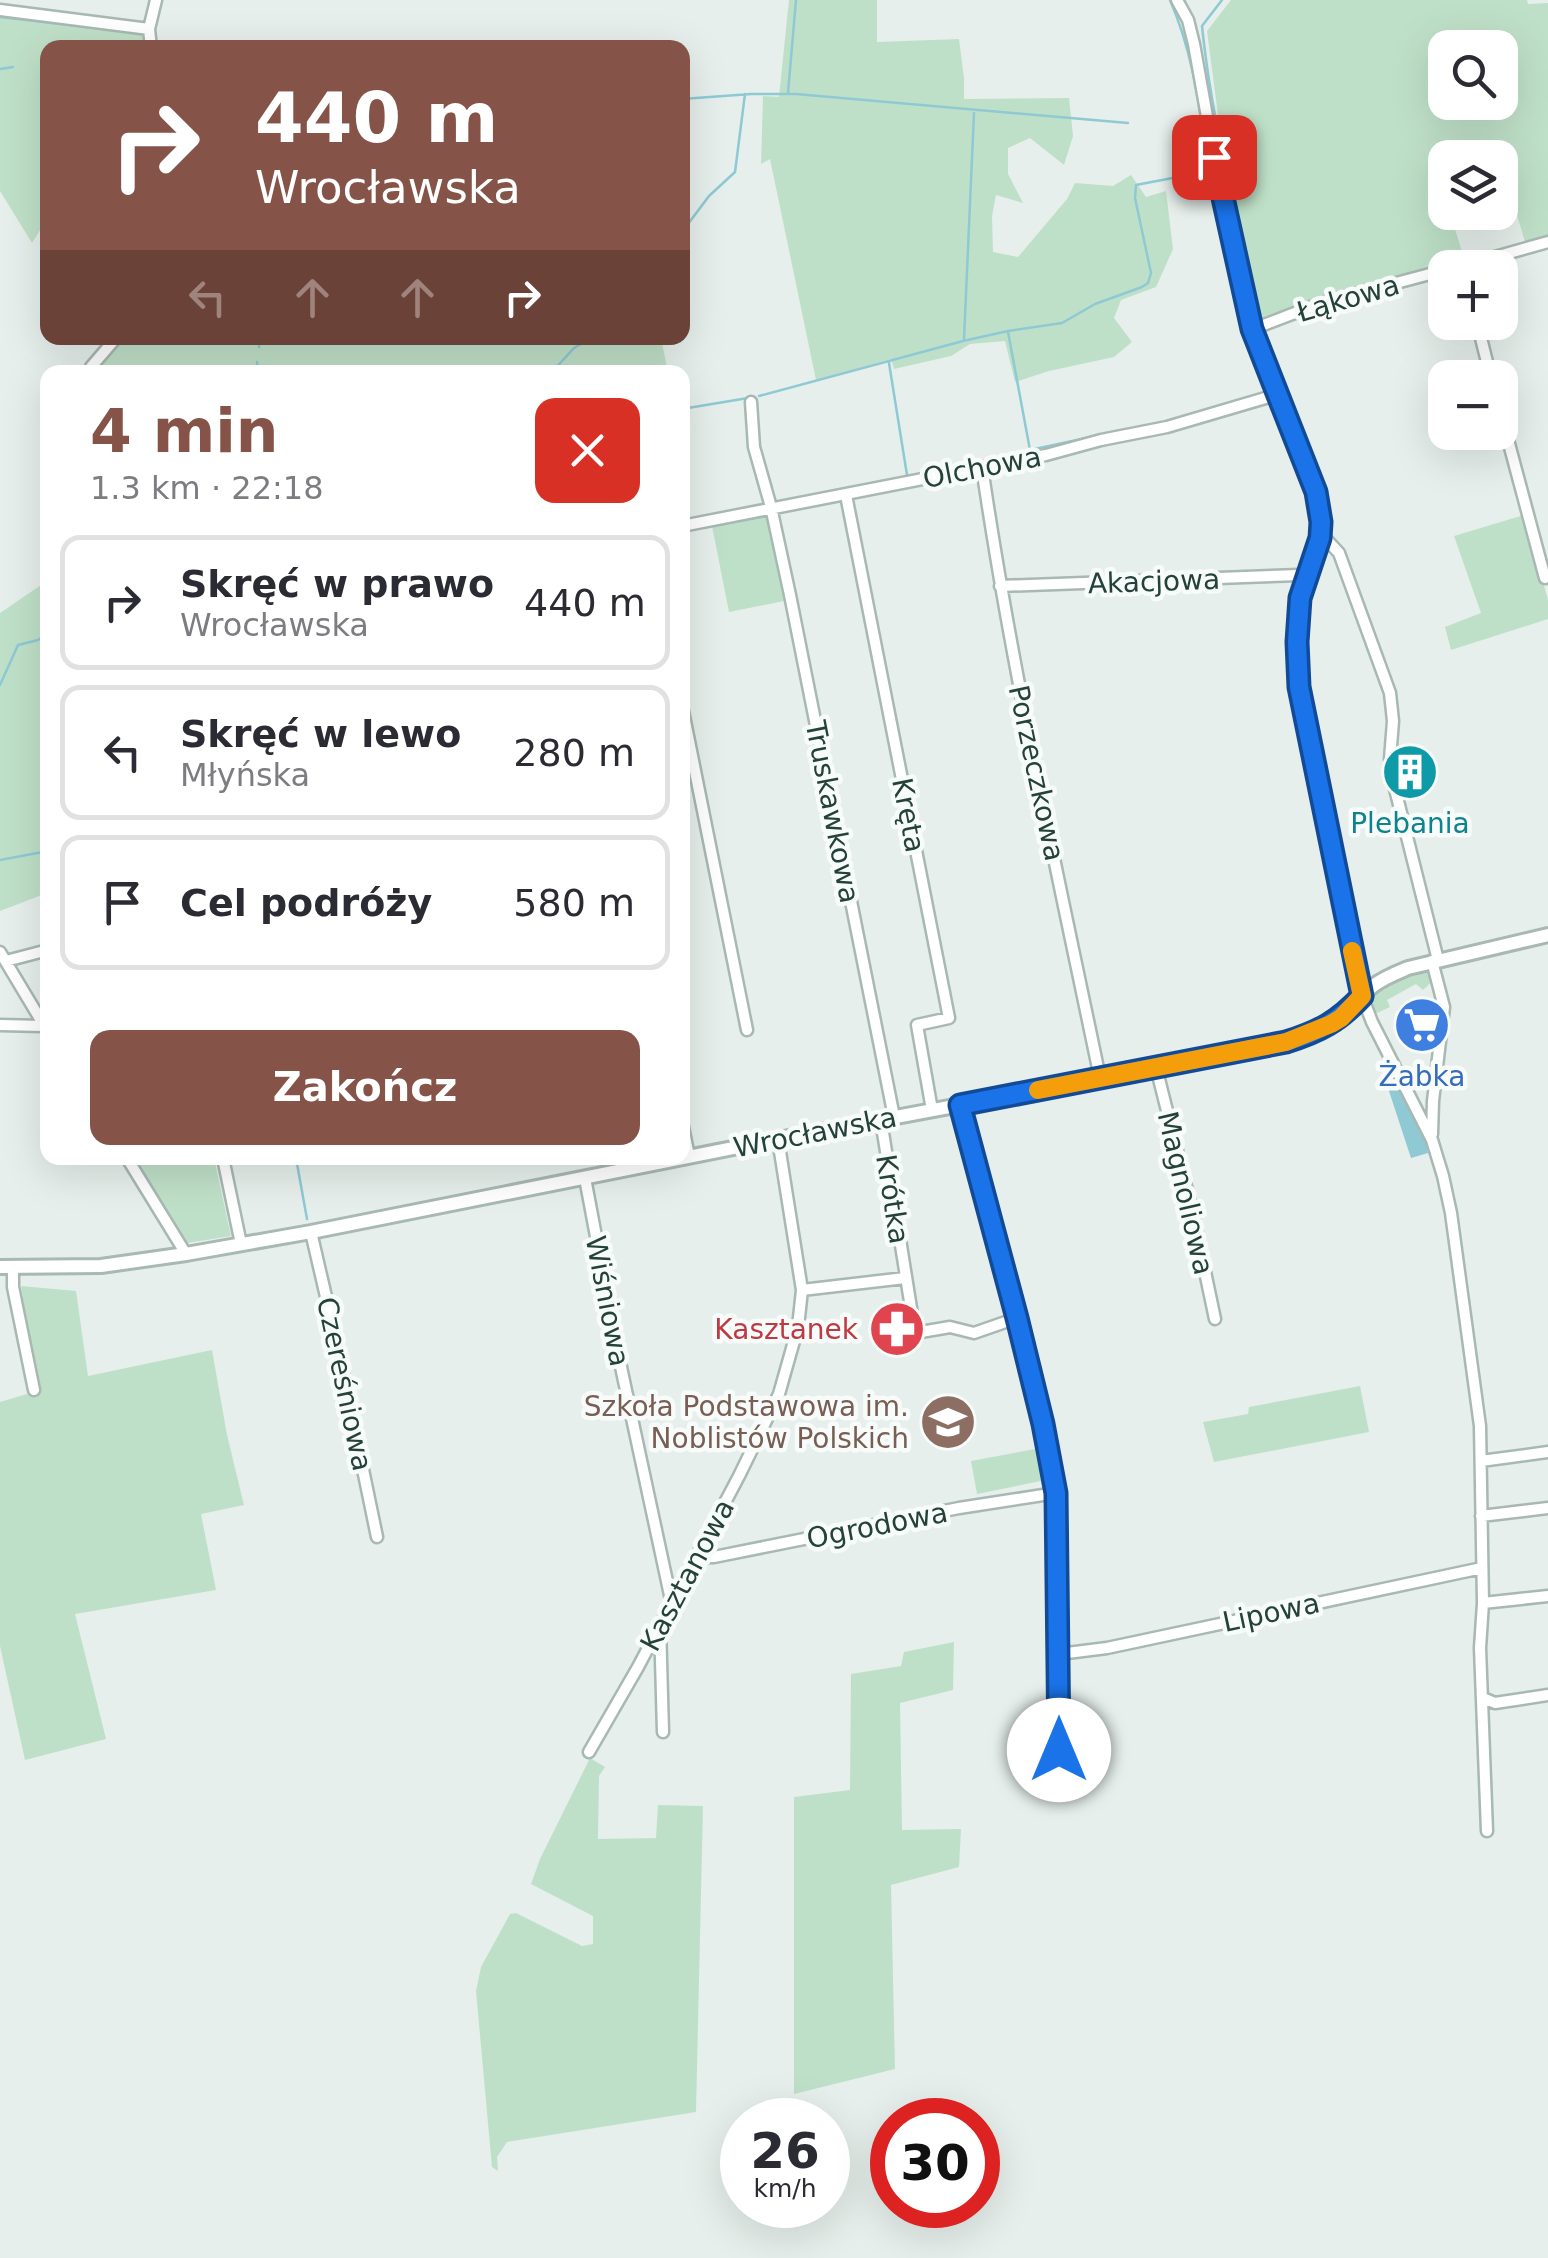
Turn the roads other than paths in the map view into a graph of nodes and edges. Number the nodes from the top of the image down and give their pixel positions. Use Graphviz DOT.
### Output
graph roads {
  1 [pos="156,0"];
  2 [pos="1178,0"];
  3 [pos="0,10"];
  4 [pos="149,29"];
  5 [pos="150,40"];
  6 [pos="1548,242"];
  7 [pos="1518,251"];
  8 [pos="1428,275"];
  9 [pos="1252,329"];
  10 [pos="110,345"];
  11 [pos="93,365"];
  12 [pos="1278,394"];
  13 [pos="750,402"];
  14 [pos="1511,450"];
  15 [pos="982,467"];
  16 [pos="846,495"];
  17 [pos="771,507"];
  18 [pos="690,524"];
  19 [pos="1320,538"];
  20 [pos="1307,578"];
  21 [pos="1545,578"];
  22 [pos="1000,586"];
  23 [pos="690,746"];
  24 [pos="1548,935"];
  25 [pos="40,951"];
  26 [pos="3,957"];
  27 [pos="1435,961"];
  28 [pos="1362,996"];
  29 [pos="40,1020"];
  30 [pos="0,1026"];
  31 [pos="40,1029"];
  32 [pos="747,1030"];
  33 [pos="1156,1067"];
  34 [pos="1100,1078"];
  35 [pos="960,1105"];
  36 [pos="932,1110"];
  37 [pos="887,1119"];
  38 [pos="778,1139"];
  39 [pos="1432,1140"];
  40 [pos="690,1156"];
  41 [pos="131,1165"];
  42 [pos="224,1165"];
  43 [pos="646,1165"];
  44 [pos="585,1178"];
  45 [pos="311,1232"];
  46 [pos="241,1244"];
  47 [pos="186,1254"];
  48 [pos="6,1267"];
  49 [pos="906,1278"];
  50 [pos="802,1290"];
  51 [pos="1017,1318"];
  52 [pos="1215,1319"];
  53 [pos="34,1390"];
  54 [pos="1548,1452"];
  55 [pos="1481,1461"];
  56 [pos="1056,1493"];
  57 [pos="1548,1508"];
  58 [pos="1481,1516"];
  59 [pos="377,1537"];
  60 [pos="699,1552"];
  61 [pos="1482,1568"];
  62 [pos="1548,1596"];
  63 [pos="671,1600"];
  64 [pos="1482,1603"];
  65 [pos="660,1623"];
  66 [pos="1059,1654"];
  67 [pos="1548,1694"];
  68 [pos="1483,1698"];
  69 [pos="663,1732"];
  70 [pos="1059,1750"];
  71 [pos="589,1752"];
  72 [pos="1487,1831"];
  1 -- 4 [label="street"];
  2 -- 9 [label="street"];
  3 -- 4 [label="street"];
  4 -- 5 [label="street"];
  6 -- 7 [label="street"];
  8 -- 9 [label="street, Łąkowa"];
  9 -- 12 [label="street"];
  10 -- 11 [label="street"];
  12 -- 15 [label="street, Olchowa"];
  12 -- 19 [label="street"];
  13 -- 17 [label="street, Truskawkowa"];
  14 -- 21 [label="street"];
  15 -- 16 [label="street, Olchowa"];
  15 -- 22 [label="street, Porzeczkowa"];
  16 -- 17 [label="street, Olchowa"];
  16 -- 36 [label="street, Kręta"];
  17 -- 18 [label="street, Olchowa"];
  17 -- 37 [label="street, Truskawkowa"];
  19 -- 20 [label="street"];
  19 -- 27 [label="street"];
  20 -- 22 [label="street, Akacjowa"];
  20 -- 28 [label="street"];
  22 -- 34 [label="street, Porzeczkowa"];
  23 -- 32 [label="street"];
  24 -- 27 [label="street, Wrocławska"];
  25 -- 26 [label="street"];
  26 -- 29 [label="street"];
  27 -- 28 [label="street, Wrocławska"];
  27 -- 39 [label="street"];
  28 -- 33 [label="street, Wrocławska"];
  28 -- 39 [label="street"];
  30 -- 31 [label="street"];
  33 -- 34 [label="street, Wrocławska"];
  33 -- 52 [label="street, Magnoliowa"];
  34 -- 35 [label="street, Wrocławska"];
  35 -- 36 [label="street, Wrocławska"];
  35 -- 51 [label="street"];
  36 -- 37 [label="street, Wrocławska"];
  37 -- 38 [label="street, Wrocławska"];
  37 -- 49 [label="street, Krótka"];
  38 -- 40 [label="street, Wrocławska"];
  38 -- 50 [label="street, Kasztanowa"];
  39 -- 55 [label="street"];
  41 -- 47 [label="street"];
  42 -- 46 [label="street"];
  43 -- 44 [label="street, Wrocławska"];
  44 -- 45 [label="street, Wrocławska"];
  44 -- 63 [label="street, Wiśniowa"];
  45 -- 46 [label="street, Wrocławska"];
  45 -- 59 [label="street, Czereśniowa"];
  46 -- 47 [label="street, Wrocławska"];
  47 -- 48 [label="street, Wrocławska"];
  48 -- 53 [label="street"];
  49 -- 50 [label="street, Krótka"];
  49 -- 51 [label="street, Krótka"];
  50 -- 60 [label="street, Kasztanowa"];
  51 -- 56 [label="street"];
  54 -- 55 [label="street"];
  55 -- 58 [label="street"];
  56 -- 60 [label="street, Ogrodowa"];
  56 -- 66 [label="street"];
  57 -- 58 [label="street"];
  58 -- 61 [label="street"];
  60 -- 63 [label="street, Kasztanowa"];
  61 -- 64 [label="street"];
  61 -- 66 [label="street, Lipowa"];
  62 -- 64 [label="street"];
  63 -- 65 [label="street, Kasztanowa"];
  64 -- 68 [label="street"];
  65 -- 69 [label="street"];
  65 -- 71 [label="street, Kasztanowa"];
  66 -- 70 [label="street"];
  67 -- 68 [label="street"];
  68 -- 72 [label="street"];
}
